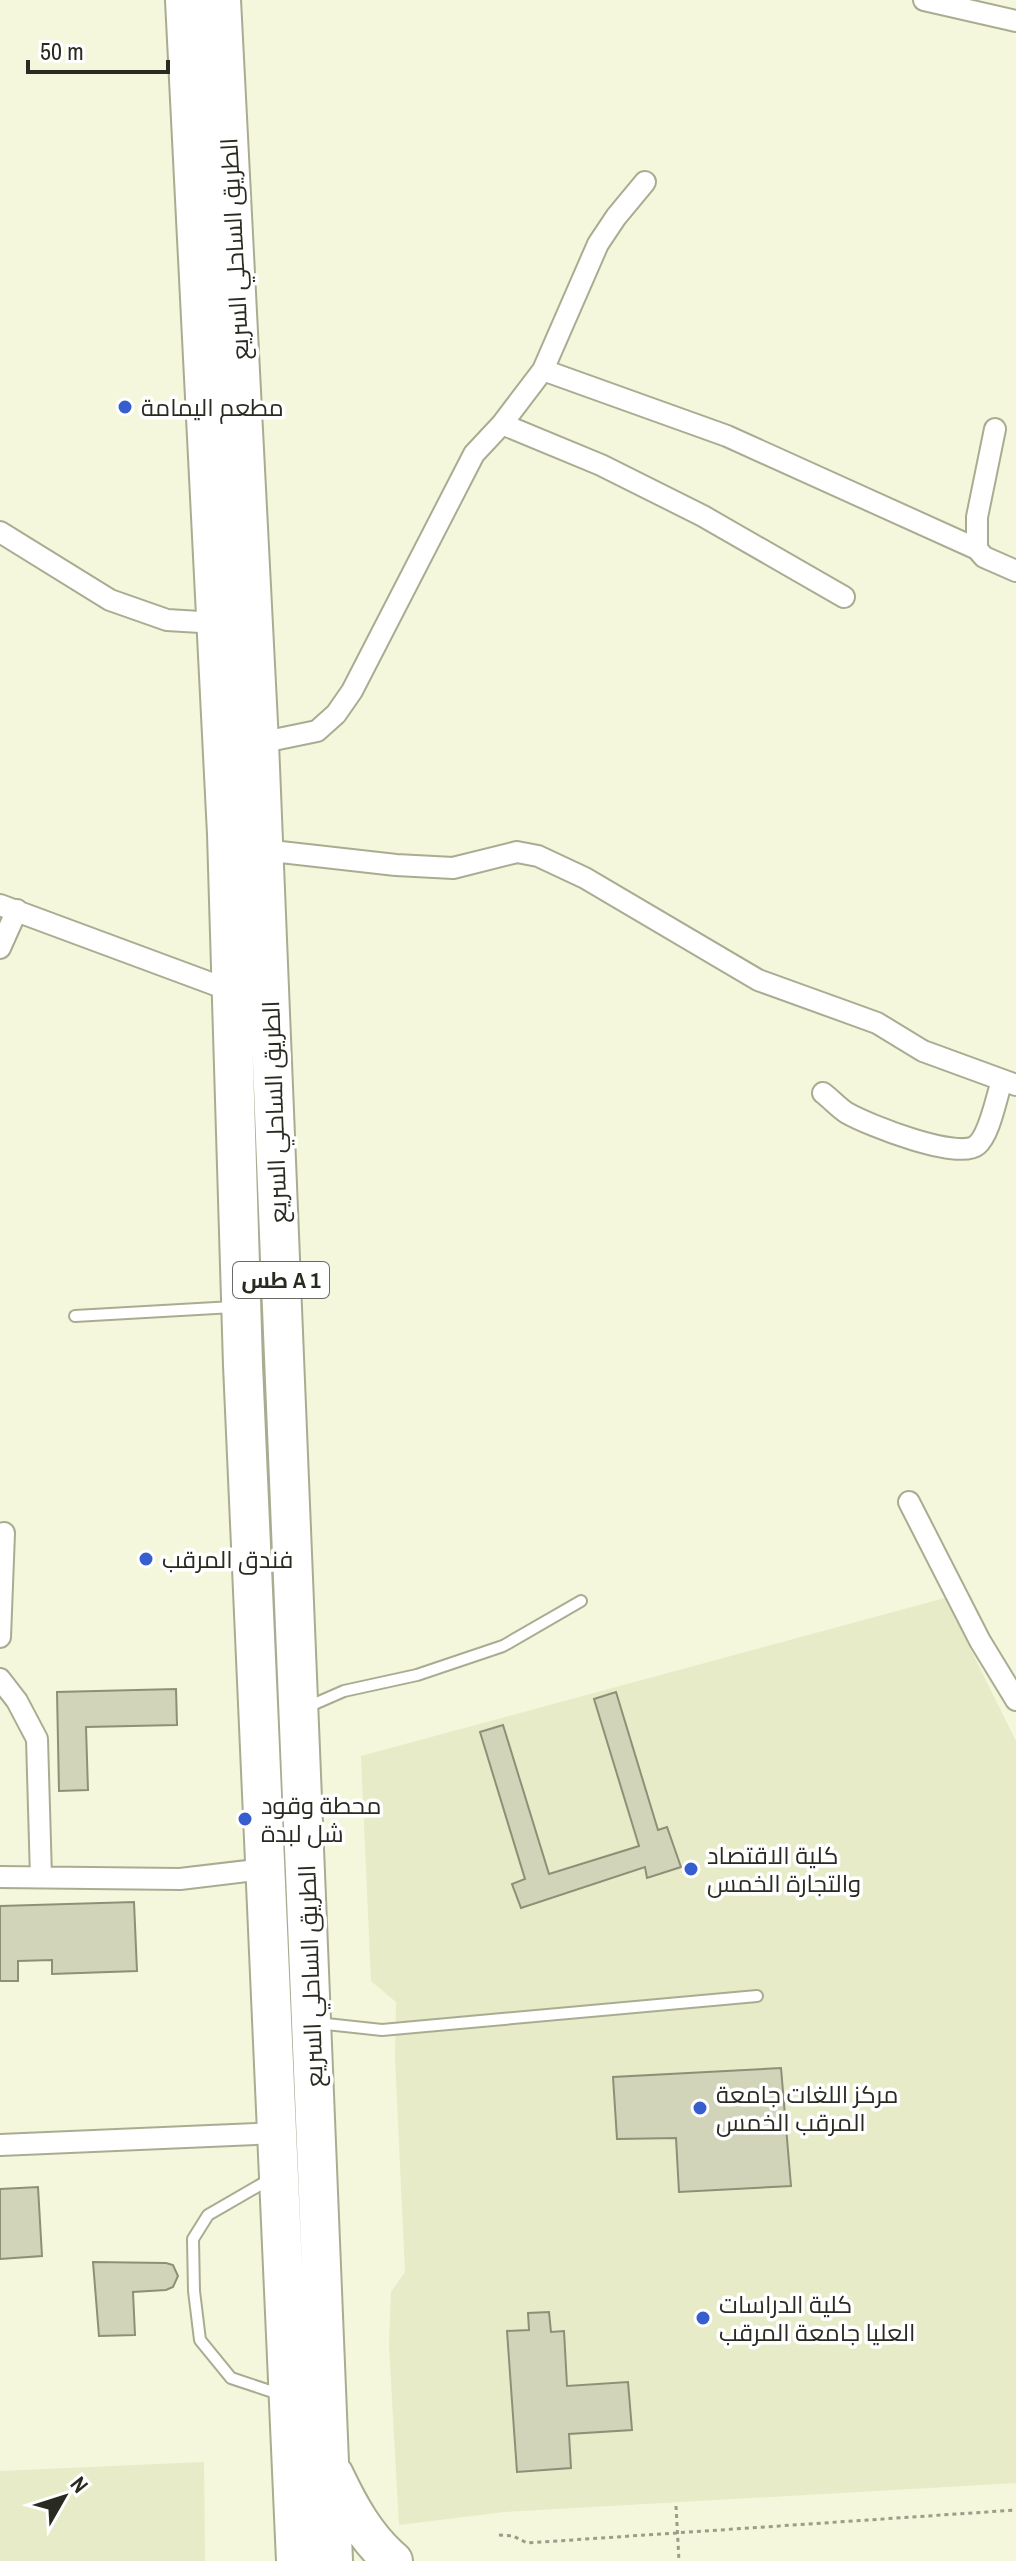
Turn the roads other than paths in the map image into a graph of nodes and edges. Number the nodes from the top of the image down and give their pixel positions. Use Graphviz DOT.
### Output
graph roads {
  1 [pos="185,0"];
  2 [pos="221,0"];
  3 [pos="924,0"];
  4 [pos="1016,21"];
  5 [pos="645,182"];
  6 [pos="543,370"];
  7 [pos="502,424"];
  8 [pos="995,429"];
  9 [pos="0,532"];
  10 [pos="977,549"];
  11 [pos="1016,571"];
  12 [pos="844,597"];
  13 [pos="217,623"];
  14 [pos="259,743"];
  15 [pos="263,850"];
  16 [pos="8,907"];
  17 [pos="0,948"];
  18 [pos="232,991"];
  19 [pos="1009,1083"];
  20 [pos="823,1093"];
  21 [pos="242,1306"];
  22 [pos="75,1316"];
  23 [pos="909,1502"];
  24 [pos="4,1533"];
  25 [pos="581,1601"];
  26 [pos="0,1637"];
  27 [pos="0,1679"];
  28 [pos="1016,1700"];
  29 [pos="299,1711"];
  30 [pos="264,1869"];
  31 [pos="0,1877"];
  32 [pos="41,1877"];
  33 [pos="757,1996"];
  34 [pos="312,2023"];
  35 [pos="277,2133"];
  36 [pos="0,2145"];
  37 [pos="279,2174"];
  38 [pos="289,2397"];
  39 [pos="330,2467"];
  40 [pos="296,2561"];
  41 [pos="333,2561"];
  42 [pos="393,2561"];
  1 -- 13 [label="highway, الطريق الساحلي السريع / طس A 1"];
  2 -- 14 [label="highway, الطريق الساحلي السريع / طس A 1"];
  3 -- 4 [label="street"];
  5 -- 6 [label="street"];
  6 -- 7 [label="street"];
  6 -- 10 [label="street"];
  7 -- 12 [label="street"];
  7 -- 14 [label="street"];
  8 -- 10 [label="street"];
  9 -- 13 [label="street"];
  10 -- 11 [label="street"];
  13 -- 18 [label="highway, الطريق الساحلي السريع / طس A 1"];
  14 -- 15 [label="highway, الطريق الساحلي السريع / طس A 1"];
  15 -- 19 [label="street"];
  15 -- 29 [label="highway, الطريق الساحلي السريع / طس A 1"];
  16 -- 17 [label="street"];
  16 -- 18 [label="street"];
  18 -- 21 [label="highway, الطريق الساحلي السريع / طس A 1"];
  19 -- 20 [label="street"];
  21 -- 22 [label="lane"];
  21 -- 30 [label="highway, الطريق الساحلي السريع / طس A 1"];
  23 -- 28 [label="street"];
  24 -- 26 [label="street"];
  25 -- 29 [label="lane"];
  27 -- 32 [label="street"];
  29 -- 34 [label="highway, الطريق الساحلي السريع / طس A 1"];
  30 -- 32 [label="street"];
  30 -- 35 [label="highway, الطريق الساحلي السريع / طس A 1"];
  31 -- 32 [label="street"];
  33 -- 34 [label="lane"];
  34 -- 39 [label="highway, الطريق الساحلي السريع / طس A 1"];
  35 -- 36 [label="street"];
  35 -- 37 [label="highway, الطريق الساحلي السريع / طس A 1"];
  37 -- 38 [label="highway, الطريق الساحلي السريع / طس A 1"];
  37 -- 38 [label="lane"];
  38 -- 40 [label="highway, الطريق الساحلي السريع / طس A 1"];
  39 -- 41 [label="highway, الطريق الساحلي السريع / طس A 1"];
  39 -- 42 [label="highway"];
}
